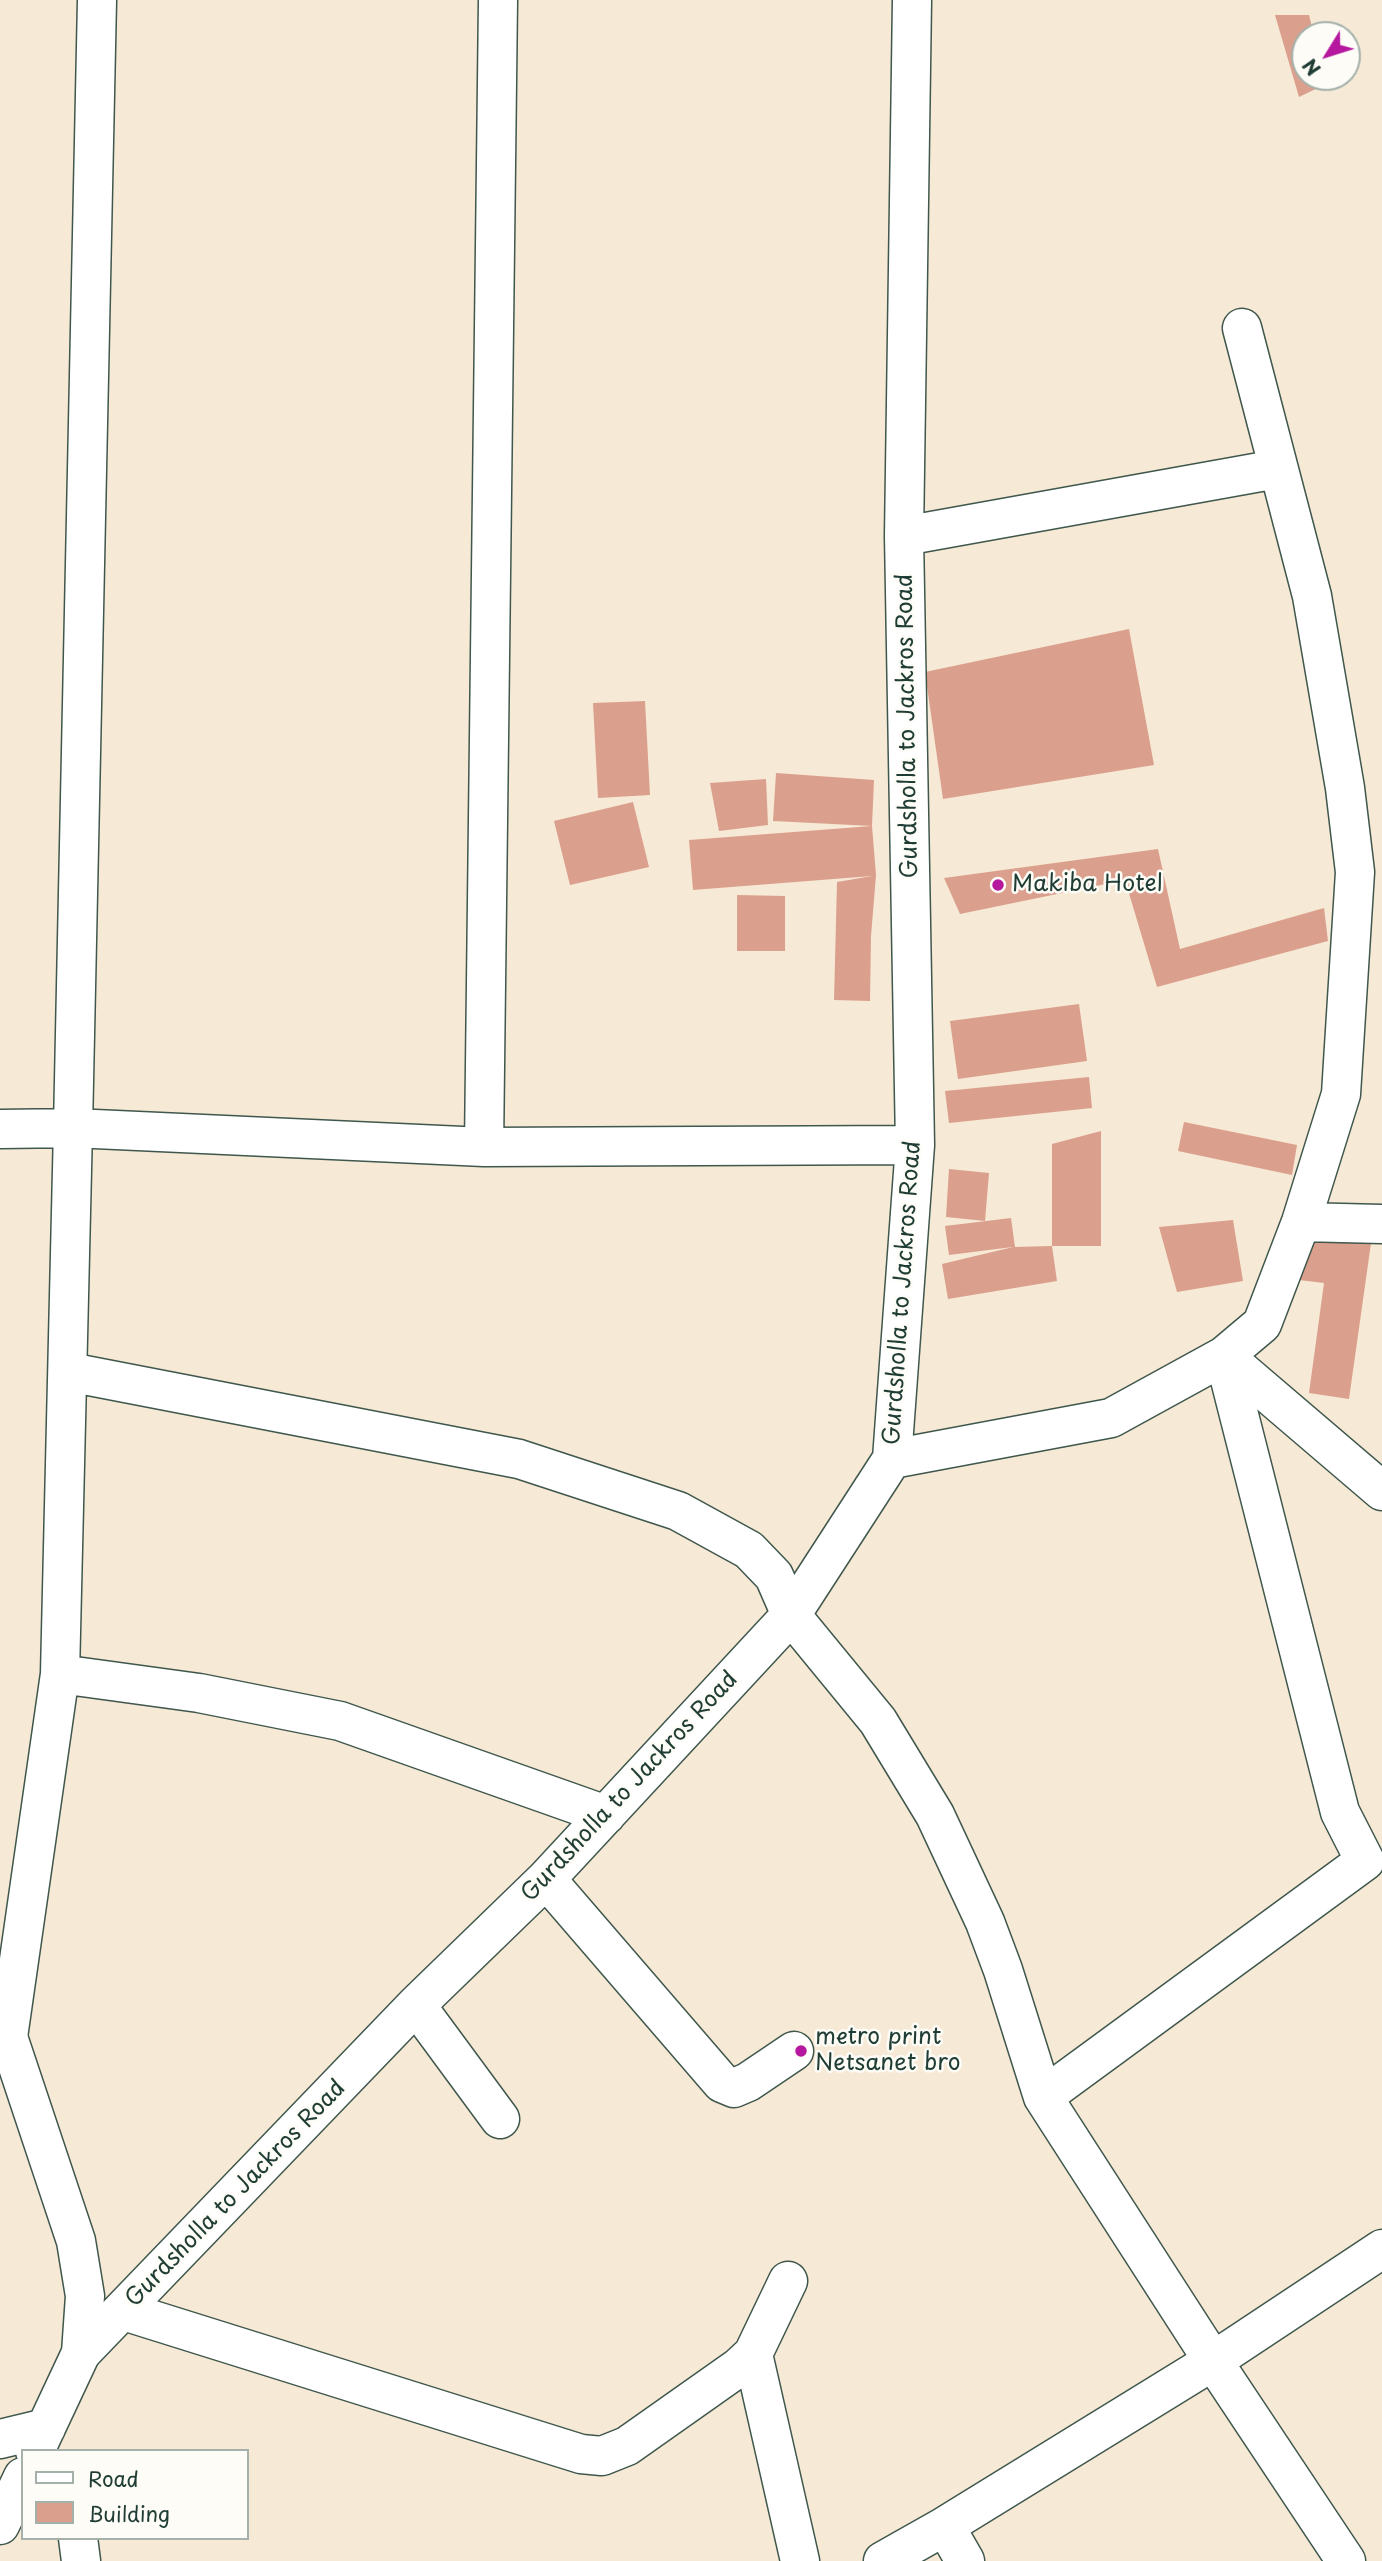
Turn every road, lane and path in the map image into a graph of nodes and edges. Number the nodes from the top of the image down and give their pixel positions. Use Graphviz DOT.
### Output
graph roads {
  1 [pos="97,0"];
  2 [pos="498,0"];
  3 [pos="912,0"];
  4 [pos="1242,328"];
  5 [pos="1277,469"];
  6 [pos="904,536"];
  7 [pos="74,1128"];
  8 [pos="0,1129"];
  9 [pos="915,1145"];
  10 [pos="484,1147"];
  11 [pos="1301,1222"];
  12 [pos="1382,1224"];
  13 [pos="1224,1356"];
  14 [pos="69,1372"];
  15 [pos="892,1459"];
  16 [pos="1382,1490"];
  17 [pos="791,1615"];
  18 [pos="60,1674"];
  19 [pos="606,1815"];
  20 [pos="1373,1860"];
  21 [pos="546,1880"];
  22 [pos="416,2004"];
  23 [pos="4,2031"];
  24 [pos="793,2051"];
  25 [pos="1043,2097"];
  26 [pos="500,2119"];
  27 [pos="1382,2249"];
  28 [pos="788,2281"];
  29 [pos="124,2311"];
  30 [pos="81,2353"];
  31 [pos="753,2354"];
  32 [pos="1213,2361"];
  33 [pos="51,2434"];
  34 [pos="0,2440"];
  35 [pos="21,2481"];
  36 [pos="0,2525"];
  37 [pos="945,2526"];
  38 [pos="78,2540"];
  39 [pos="81,2561"];
  40 [pos="800,2561"];
  41 [pos="883,2561"];
  42 [pos="965,2561"];
  43 [pos="1346,2561"];
  1 -- 7 [label="street"];
  2 -- 10 [label="street"];
  3 -- 6 [label="street, Gurdsholla to Jackros Road"];
  4 -- 5 [label="street"];
  5 -- 6 [label="street"];
  5 -- 11 [label="street"];
  6 -- 9 [label="street, Gurdsholla to Jackros Road"];
  7 -- 8 [label="street"];
  7 -- 10 [label="street"];
  7 -- 14 [label="street"];
  9 -- 10 [label="street"];
  9 -- 15 [label="street, Gurdsholla to Jackros Road"];
  11 -- 12 [label="street"];
  11 -- 13 [label="street"];
  13 -- 15 [label="street"];
  13 -- 16 [label="street"];
  13 -- 20 [label="street"];
  14 -- 17 [label="street"];
  14 -- 18 [label="street"];
  15 -- 17 [label="street, Gurdsholla to Jackros Road"];
  17 -- 19 [label="street, Gurdsholla to Jackros Road"];
  17 -- 25 [label="street"];
  18 -- 19 [label="street"];
  18 -- 23 [label="street"];
  19 -- 21 [label="street, Gurdsholla to Jackros Road"];
  20 -- 25 [label="street"];
  21 -- 22 [label="street, Gurdsholla to Jackros Road"];
  21 -- 24 [label="street"];
  22 -- 26 [label="street"];
  22 -- 29 [label="street, Gurdsholla to Jackros Road"];
  23 -- 30 [label="street"];
  25 -- 32 [label="street"];
  27 -- 32 [label="street"];
  28 -- 31 [label="street"];
  29 -- 30 [label="street, Gurdsholla to Jackros Road"];
  29 -- 31 [label="street"];
  30 -- 33 [label="street"];
  31 -- 40 [label="street"];
  32 -- 37 [label="street"];
  32 -- 43 [label="street"];
  33 -- 34 [label="street"];
  35 -- 36 [label="street"];
  37 -- 41 [label="street"];
  37 -- 42 [label="street"];
  38 -- 39 [label="street"];
}
